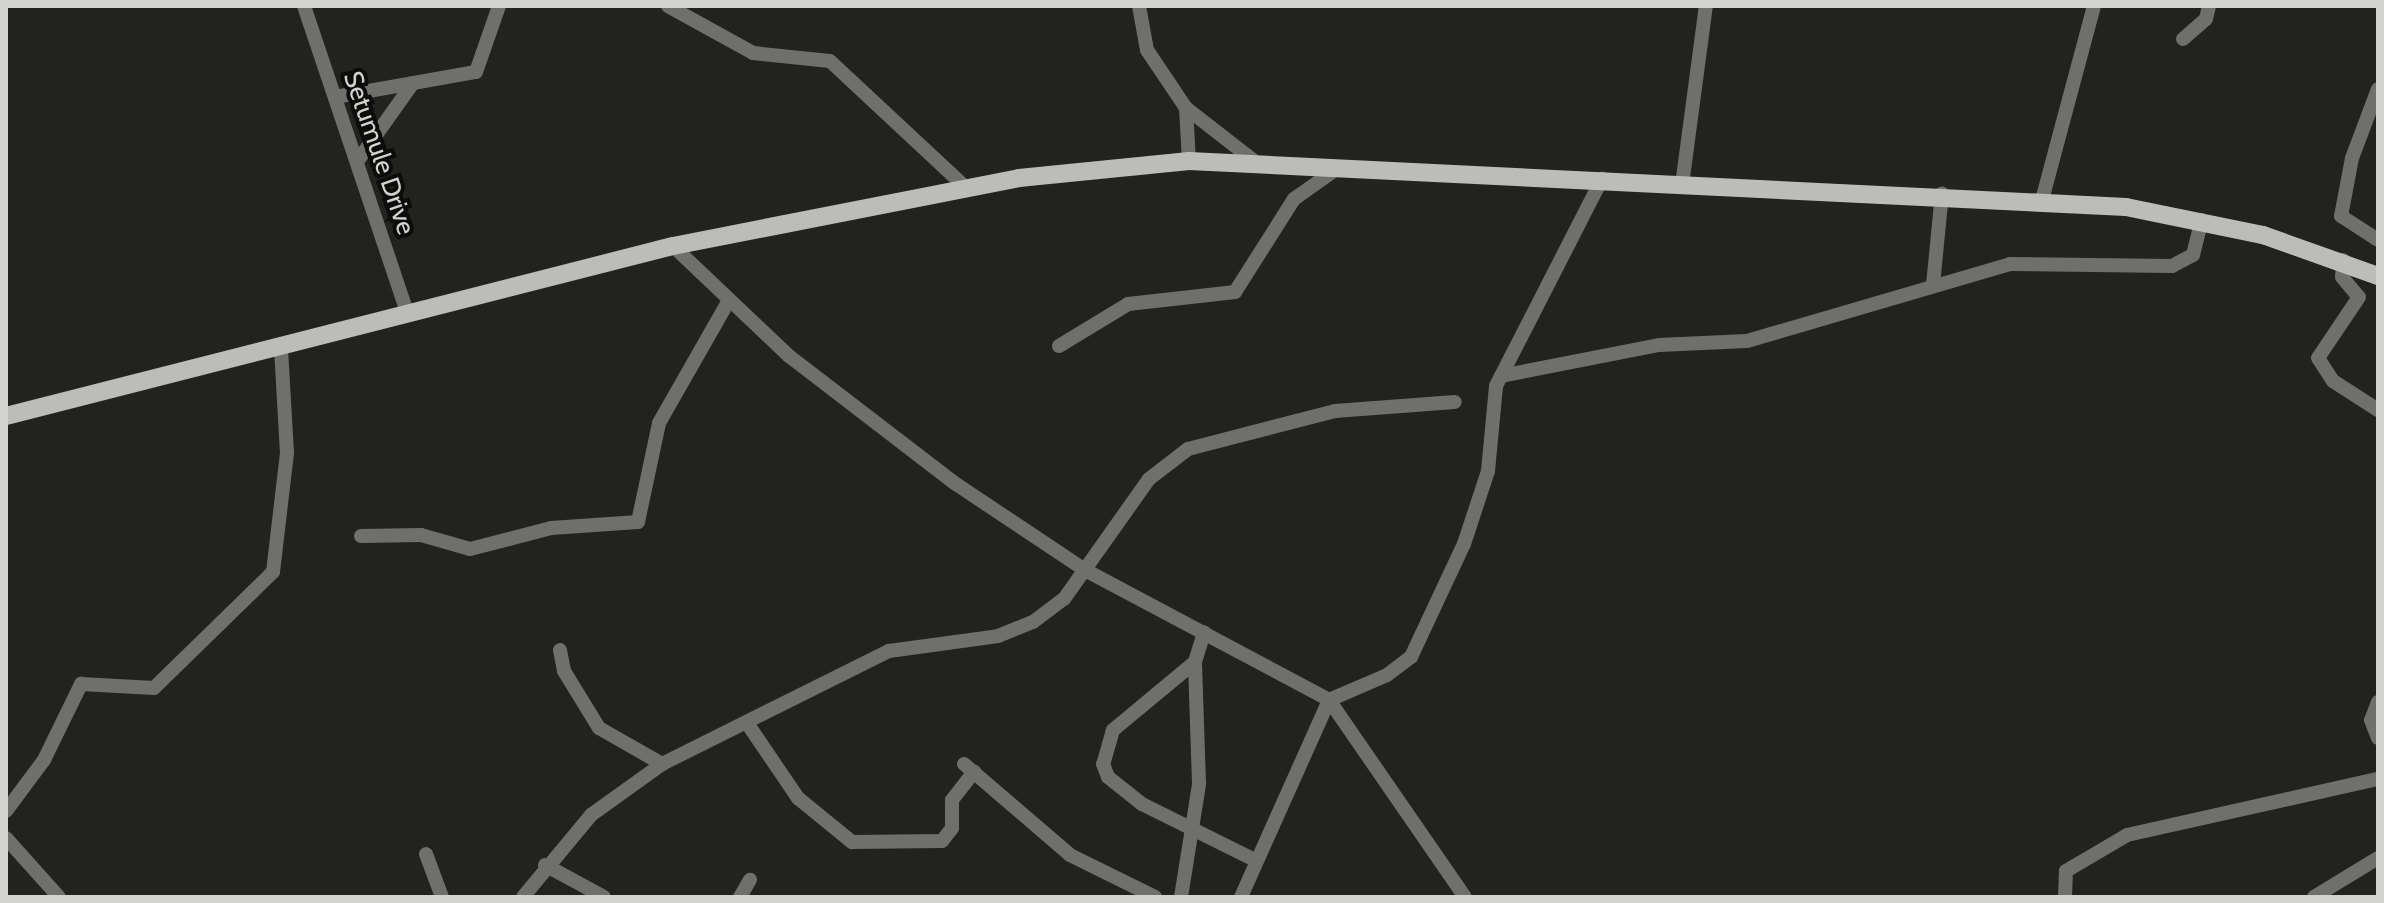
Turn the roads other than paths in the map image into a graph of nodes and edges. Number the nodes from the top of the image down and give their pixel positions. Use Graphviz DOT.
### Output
graph roads {
  1 [pos="304,6"];
  2 [pos="499,6"];
  3 [pos="668,6"];
  4 [pos="1139,6"];
  5 [pos="1706,6"];
  6 [pos="2094,6"];
  7 [pos="2209,6"];
  8 [pos="2183,39"];
  9 [pos="413,83"];
  10 [pos="2378,89"];
  11 [pos="335,97"];
  12 [pos="1186,108"];
  13 [pos="359,159"];
  14 [pos="1189,161"];
  15 [pos="1257,163"];
  16 [pos="1335,170"];
  17 [pos="1602,179"];
  18 [pos="1682,185"];
  19 [pos="965,187"];
  20 [pos="1942,193"];
  21 [pos="2042,200"];
  22 [pos="2202,220"];
  23 [pos="2378,240"];
  24 [pos="673,246"];
  25 [pos="2343,260"];
  26 [pos="2378,276"];
  27 [pos="1933,285"];
  28 [pos="728,302"];
  29 [pos="408,315"];
  30 [pos="1059,346"];
  31 [pos="281,349"];
  32 [pos="1501,376"];
  33 [pos="1455,402"];
  34 [pos="2378,410"];
  35 [pos="6,416"];
  36 [pos="361,536"];
  37 [pos="1085,570"];
  38 [pos="1204,632"];
  39 [pos="560,650"];
  40 [pos="1195,662"];
  41 [pos="1329,700"];
  42 [pos="2378,702"];
  43 [pos="747,723"];
  44 [pos="2378,738"];
  45 [pos="662,764"];
  46 [pos="2378,779"];
  47 [pos="6,811"];
  48 [pos="1193,832"];
  49 [pos="6,838"];
  50 [pos="426,854"];
  51 [pos="2378,858"];
  52 [pos="1255,860"];
  53 [pos="545,865"];
  54 [pos="750,880"];
  55 [pos="59,897"];
  56 [pos="442,897"];
  57 [pos="523,897"];
  58 [pos="604,897"];
  59 [pos="740,897"];
  60 [pos="1155,897"];
  61 [pos="1181,897"];
  62 [pos="1241,897"];
  63 [pos="1465,897"];
  64 [pos="2065,897"];
  65 [pos="2314,897"];
  1 -- 11 [label="street, Setumule Drive"];
  2 -- 9 [label="street"];
  3 -- 19 [label="street"];
  4 -- 12 [label="street"];
  5 -- 18 [label="street"];
  6 -- 21 [label="street"];
  7 -- 8 [label="street"];
  9 -- 11 [label="street"];
  9 -- 13 [label="street"];
  10 -- 23 [label="street"];
  11 -- 13 [label="street, Setumule Drive"];
  12 -- 14 [label="street"];
  12 -- 15 [label="street"];
  13 -- 29 [label="street, Setumule Drive"];
  14 -- 15 [label="main road"];
  14 -- 19 [label="main road"];
  15 -- 16 [label="main road"];
  16 -- 17 [label="main road"];
  16 -- 30 [label="street"];
  17 -- 18 [label="main road"];
  17 -- 32 [label="street"];
  18 -- 20 [label="main road"];
  19 -- 24 [label="main road"];
  20 -- 21 [label="main road"];
  20 -- 27 [label="street"];
  21 -- 22 [label="main road"];
  22 -- 25 [label="main road"];
  22 -- 27 [label="street"];
  24 -- 28 [label="street"];
  24 -- 29 [label="main road"];
  25 -- 26 [label="main road"];
  25 -- 34 [label="street"];
  27 -- 32 [label="street"];
  28 -- 36 [label="street"];
  28 -- 37 [label="street"];
  29 -- 31 [label="main road"];
  31 -- 35 [label="main road"];
  31 -- 47 [label="street"];
  32 -- 41 [label="street"];
  33 -- 37 [label="street"];
  37 -- 38 [label="street"];
  37 -- 43 [label="street"];
  38 -- 40 [label="street"];
  38 -- 41 [label="street"];
  39 -- 45 [label="street"];
  40 -- 48 [label="street"];
  40 -- 48 [label="street"];
  41 -- 52 [label="street"];
  41 -- 63 [label="street"];
  42 -- 44 [label="street"];
  43 -- 45 [label="street"];
  43 -- 60 [label="street"];
  45 -- 53 [label="street"];
  46 -- 64 [label="street"];
  48 -- 52 [label="street"];
  48 -- 61 [label="street"];
  49 -- 55 [label="street"];
  50 -- 56 [label="street"];
  51 -- 65 [label="street"];
  52 -- 62 [label="street"];
  53 -- 57 [label="street"];
  53 -- 58 [label="street"];
  54 -- 59 [label="street"];
}
